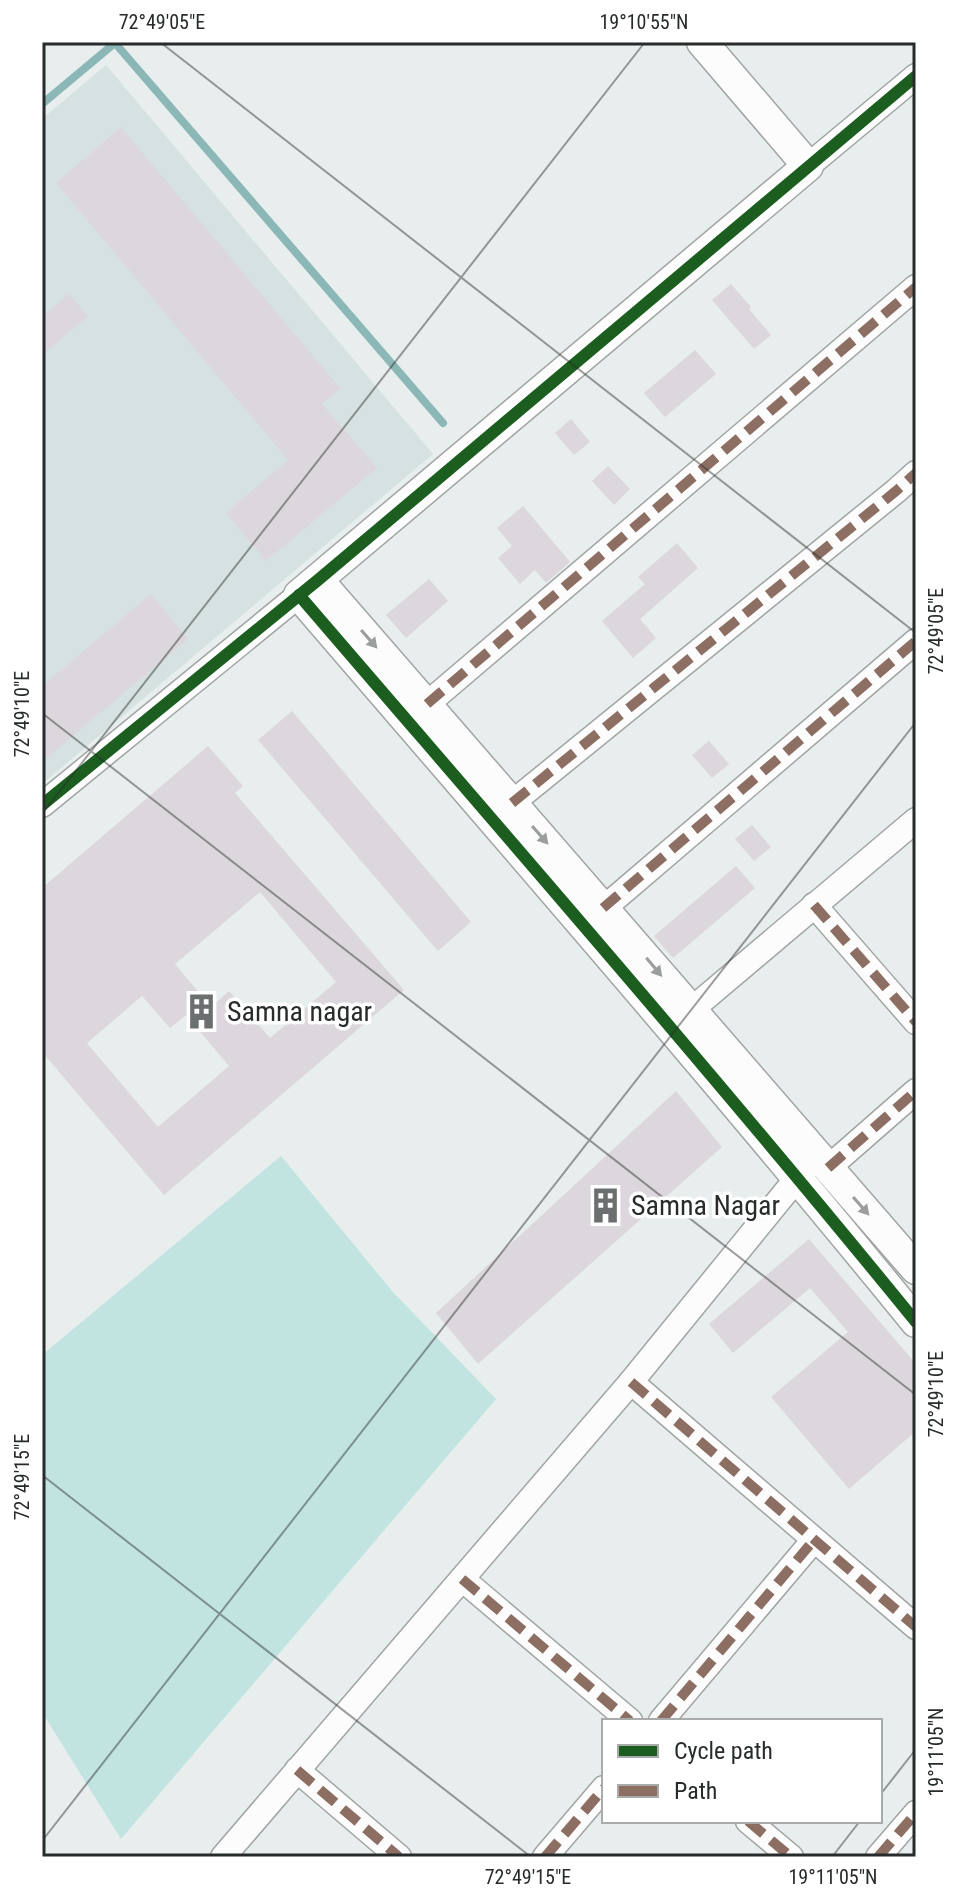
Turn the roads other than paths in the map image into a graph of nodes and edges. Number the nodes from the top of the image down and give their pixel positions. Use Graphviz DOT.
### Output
graph roads {
  1 [pos="702,42"];
  2 [pos="916,76"];
  3 [pos="808,166"];
  4 [pos="916,287"];
  5 [pos="916,473"];
  6 [pos="309,588"];
  7 [pos="916,641"];
  8 [pos="427,704"];
  9 [pos="512,803"];
  10 [pos="42,805"];
  11 [pos="916,820"];
  12 [pos="814,905"];
  13 [pos="593,917"];
  14 [pos="680,1019"];
  15 [pos="916,1022"];
  16 [pos="916,1091"];
  17 [pos="814,1167"];
  18 [pos="916,1269"];
  19 [pos="916,1322"];
  20 [pos="631,1382"];
  21 [pos="814,1540"];
  22 [pos="462,1579"];
  23 [pos="916,1627"];
  24 [pos="628,1719"];
  25 [pos="663,1719"];
  26 [pos="297,1770"];
  27 [pos="602,1790"];
  28 [pos="916,1813"];
  29 [pos="750,1823"];
  30 [pos="223,1857"];
  31 [pos="399,1857"];
  32 [pos="545,1857"];
  33 [pos="791,1857"];
  34 [pos="878,1857"];
  1 -- 3 [label="street"];
  2 -- 3 [label="street"];
  3 -- 6 [label="street"];
  4 -- 8 [label="street"];
  5 -- 9 [label="street"];
  6 -- 8 [label="street, one-way"];
  6 -- 10 [label="street"];
  6 -- 13 [label="street"];
  7 -- 13 [label="street"];
  8 -- 9 [label="street"];
  9 -- 13 [label="street, one-way"];
  11 -- 12 [label="street"];
  12 -- 14 [label="street"];
  12 -- 15 [label="street"];
  13 -- 14 [label="street"];
  14 -- 17 [label="street"];
  16 -- 17 [label="street"];
  17 -- 18 [label="street, one-way"];
  17 -- 19 [label="street"];
  17 -- 20 [label="street"];
  20 -- 21 [label="street"];
  20 -- 22 [label="street"];
  21 -- 23 [label="street"];
  21 -- 25 [label="street"];
  22 -- 24 [label="street"];
  22 -- 26 [label="street"];
  26 -- 30 [label="street"];
  26 -- 31 [label="street"];
  27 -- 32 [label="street"];
  28 -- 34 [label="street"];
  29 -- 33 [label="street"];
}
